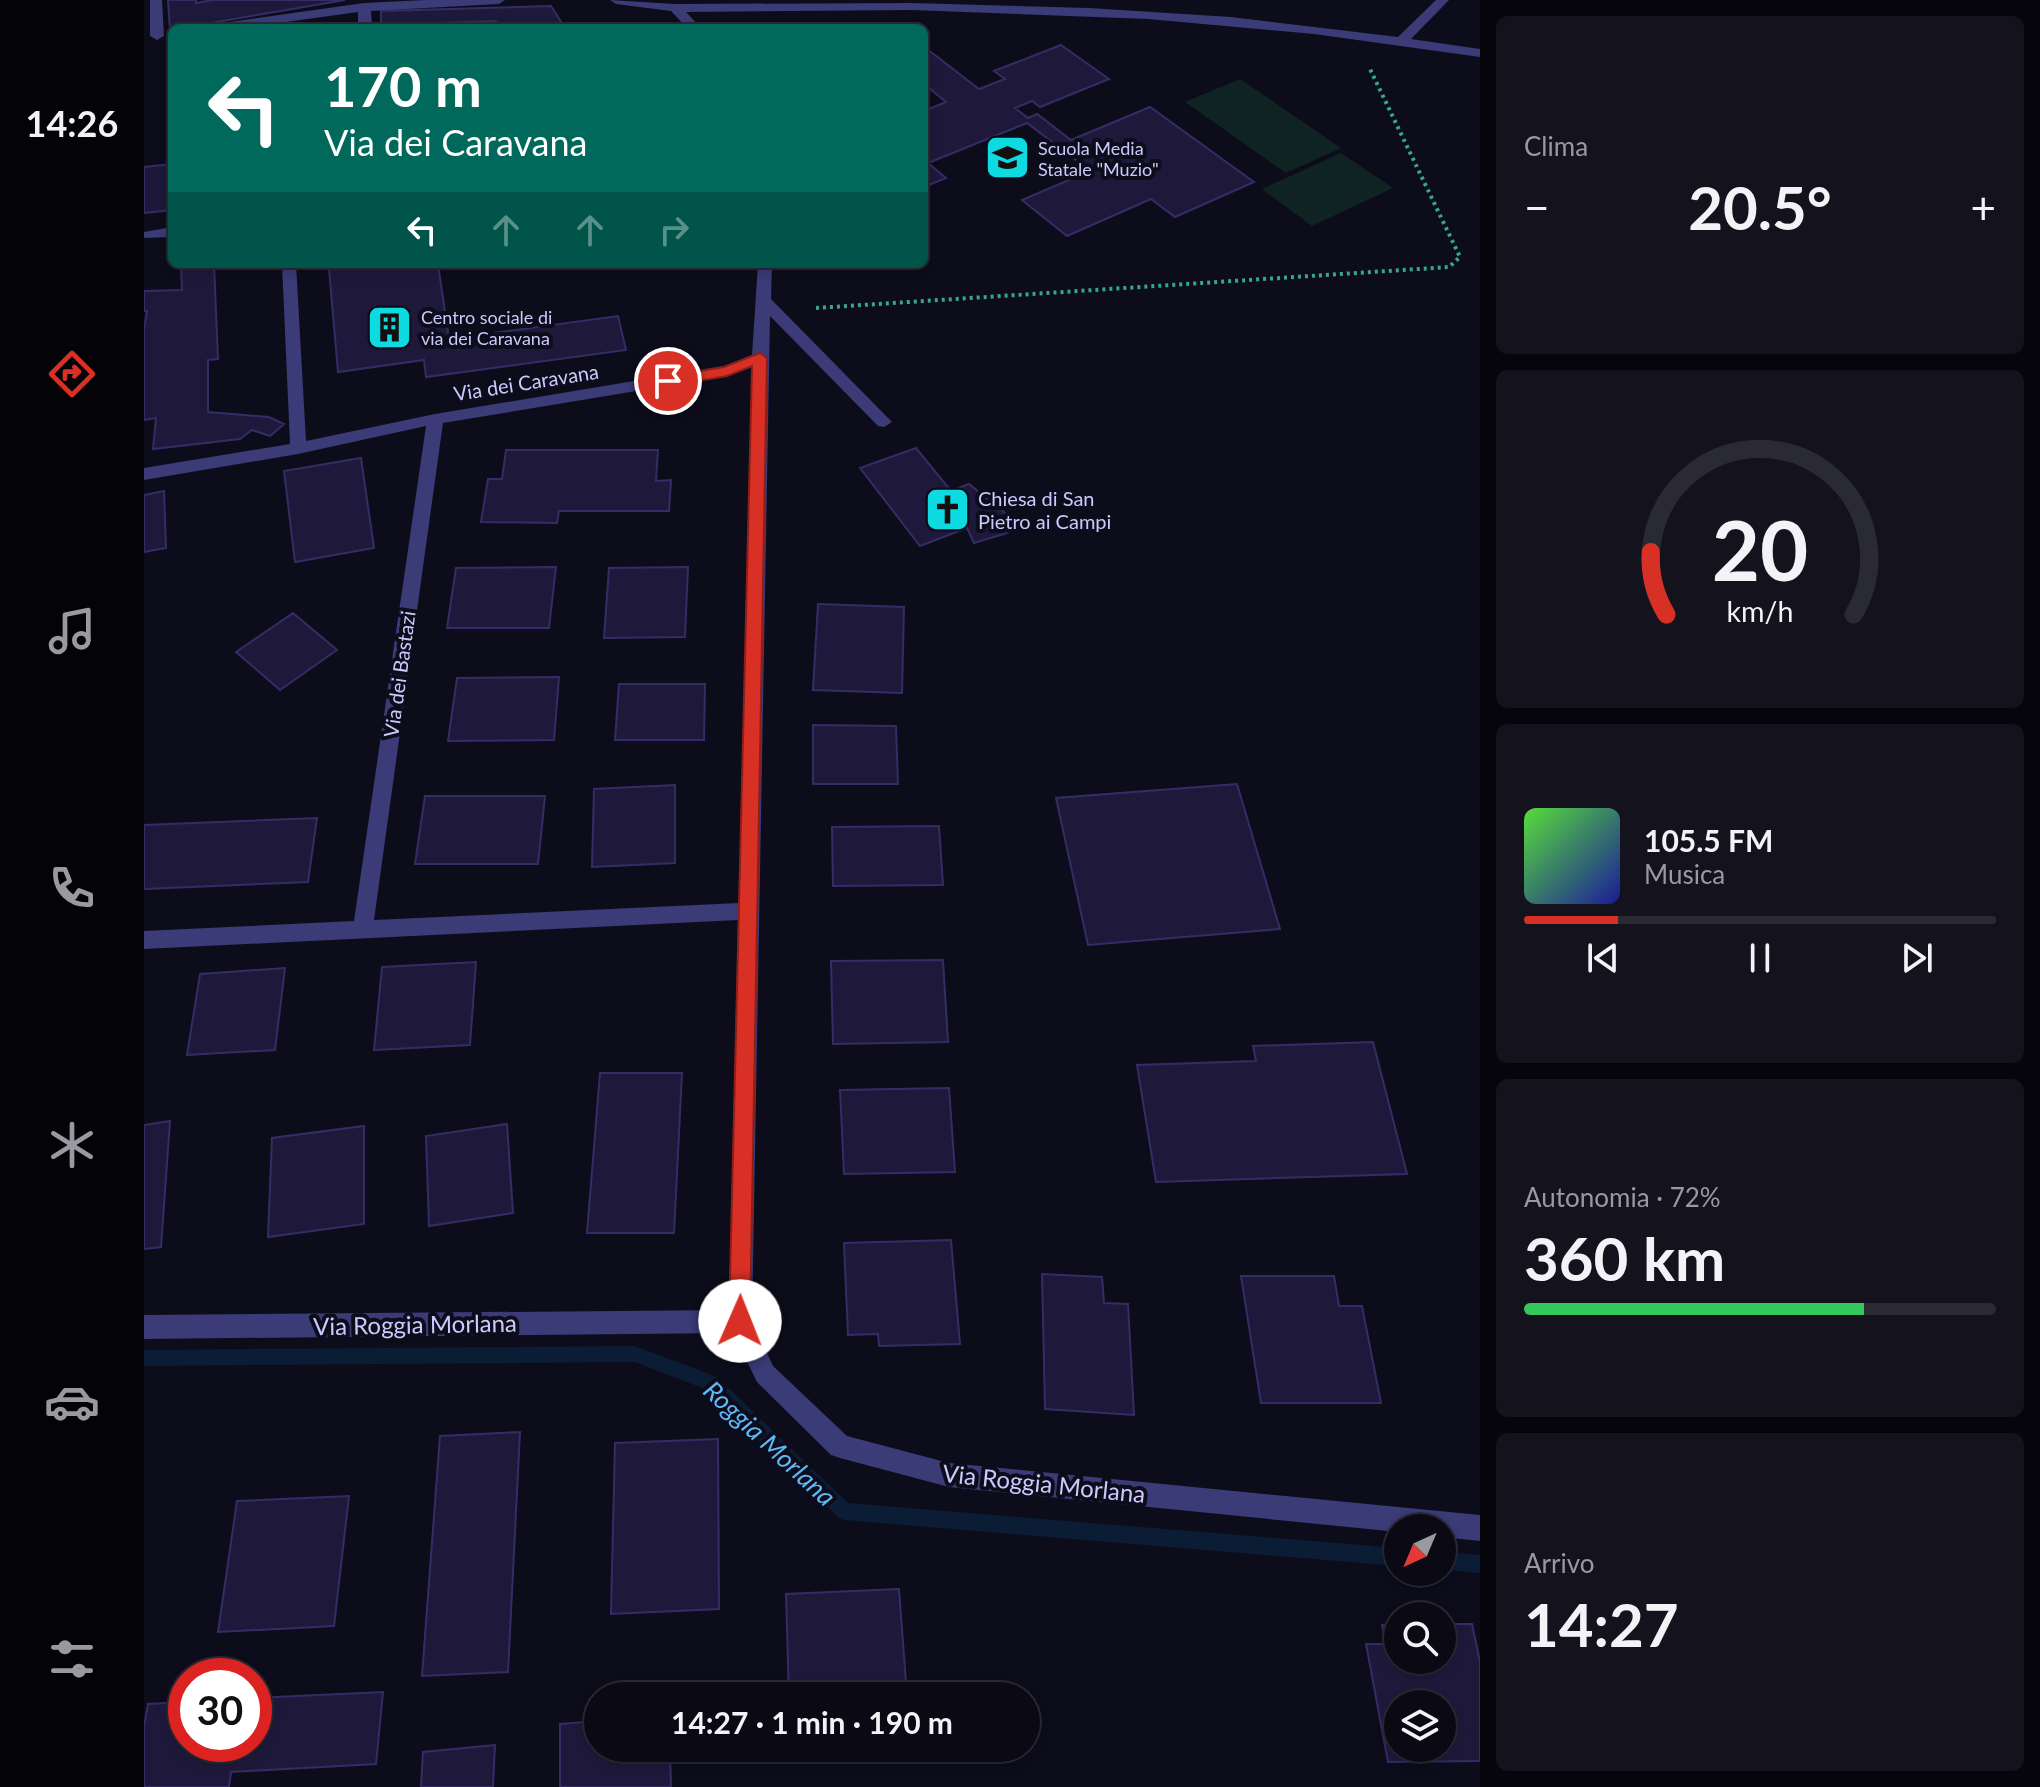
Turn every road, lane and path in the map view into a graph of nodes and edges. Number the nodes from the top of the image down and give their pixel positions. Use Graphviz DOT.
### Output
graph roads {
  1 [pos="156,0"];
  2 [pos="499,0"];
  3 [pos="616,0"];
  4 [pos="1443,0"];
  5 [pos="364,7"];
  6 [pos="675,8"];
  7 [pos="243,24"];
  8 [pos="365,24"];
  9 [pos="690,24"];
  10 [pos="1354,35"];
  11 [pos="150,37"];
  12 [pos="1401,41"];
  13 [pos="1480,53"];
  14 [pos="168,233"];
  15 [pos="149,235"];
  16 [pos="289,268"];
  17 [pos="765,268"];
  18 [pos="764,301"];
  19 [pos="760,358"];
  20 [pos="435,419"];
  21 [pos="884,422"];
  22 [pos="298,448"];
  23 [pos="144,474"];
  24 [pos="749,911"];
  25 [pos="363,928"];
  26 [pos="144,940"];
  27 [pos="740,1321"];
  28 [pos="144,1327"];
  29 [pos="1480,1528"];
  1 -- 11 [label="street"];
  2 -- 5 [label="street"];
  3 -- 6 [label="street"];
  4 -- 12 [label="street"];
  5 -- 7 [label="street"];
  5 -- 8 [label="street"];
  6 -- 9 [label="street"];
  6 -- 10 [label="street"];
  10 -- 12 [label="street"];
  10 -- 18 [label="path"];
  12 -- 13 [label="street"];
  14 -- 15 [label="street"];
  16 -- 22 [label="street"];
  17 -- 18 [label="street"];
  18 -- 19 [label="street"];
  18 -- 21 [label="street"];
  19 -- 20 [label="street, Via dei Caravana"];
  19 -- 24 [label="street"];
  20 -- 22 [label="street, Via dei Caravana"];
  20 -- 25 [label="street, Via dei Bastazi"];
  22 -- 23 [label="street, Via dei Caravana"];
  24 -- 25 [label="street"];
  24 -- 27 [label="street"];
  25 -- 26 [label="street"];
  27 -- 28 [label="street, Via Roggia Morlana"];
  27 -- 29 [label="street, Via Roggia Morlana"];
}
